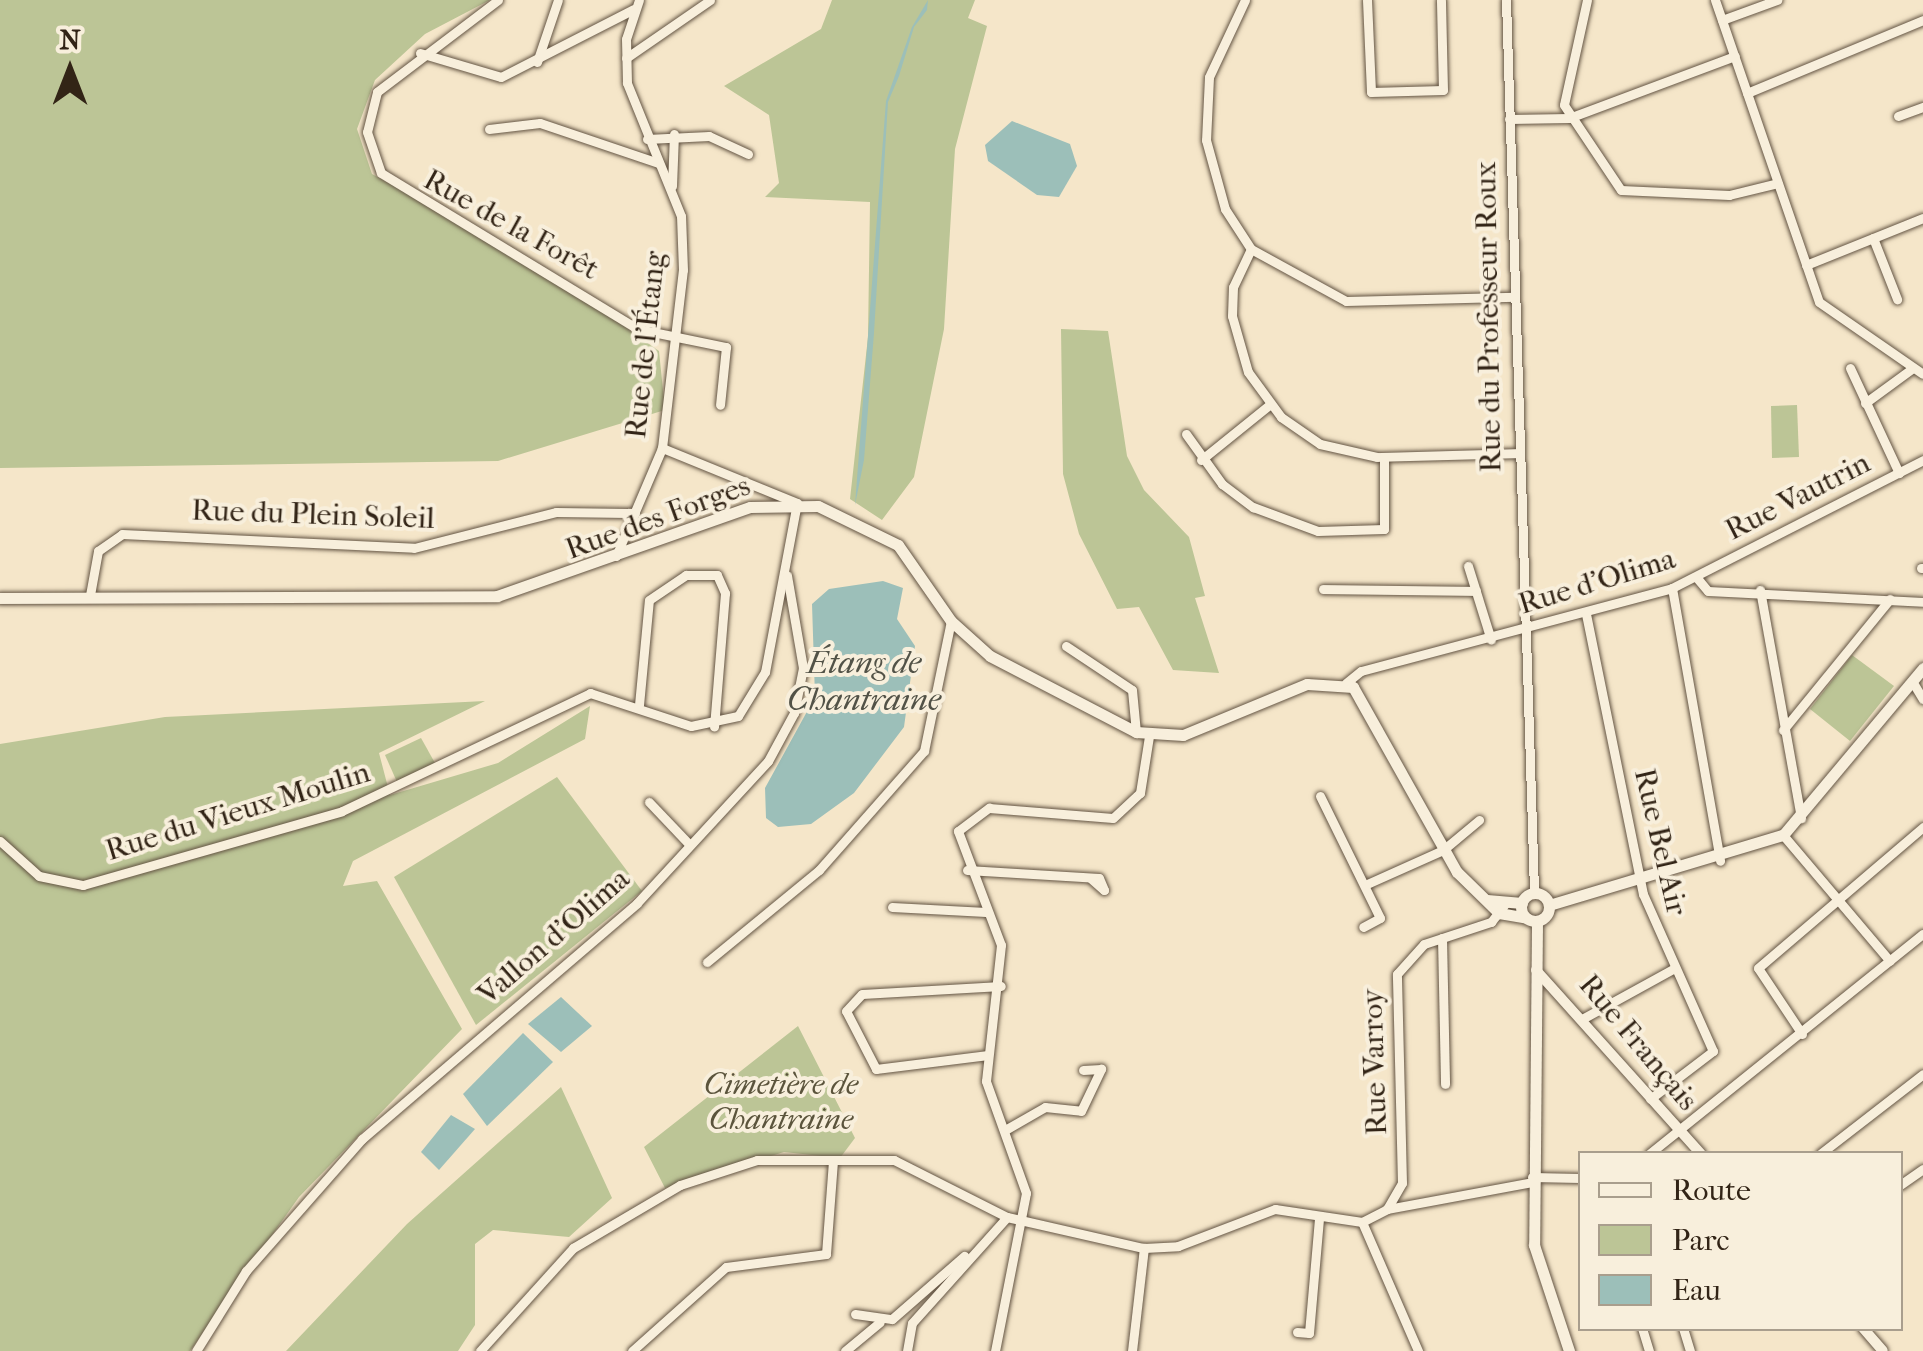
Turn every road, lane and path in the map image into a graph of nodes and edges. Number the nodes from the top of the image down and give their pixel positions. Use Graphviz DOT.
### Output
graph roads {
  1 [pos="498,0"];
  2 [pos="558,0"];
  3 [pos="710,0"];
  4 [pos="1245,0"];
  5 [pos="1367,0"];
  6 [pos="1441,0"];
  7 [pos="1506,0"];
  8 [pos="1587,0"];
  9 [pos="1715,0"];
  10 [pos="1777,0"];
  11 [pos="637,5"];
  12 [pos="1722,20"];
  13 [pos="1923,20"];
  14 [pos="420,53"];
  15 [pos="1735,56"];
  16 [pos="626,58"];
  17 [pos="538,62"];
  18 [pos="1747,92"];
  19 [pos="1923,107"];
  20 [pos="1898,116"];
  21 [pos="1569,118"];
  22 [pos="1509,120"];
  23 [pos="489,130"];
  24 [pos="674,134"];
  25 [pos="647,139"];
  26 [pos="748,154"];
  27 [pos="658,163"];
  28 [pos="1778,184"];
  29 [pos="671,191"];
  30 [pos="1923,218"];
  31 [pos="1873,238"];
  32 [pos="1251,250"];
  33 [pos="1806,265"];
  34 [pos="1515,297"];
  35 [pos="1897,299"];
  36 [pos="671,339"];
  37 [pos="1850,368"];
  38 [pos="1918,371"];
  39 [pos="1866,403"];
  40 [pos="720,404"];
  41 [pos="1268,406"];
  42 [pos="1186,434"];
  43 [pos="662,448"];
  44 [pos="1518,453"];
  45 [pos="1384,458"];
  46 [pos="1201,460"];
  47 [pos="1923,460"];
  48 [pos="1898,473"];
  49 [pos="796,503"];
  50 [pos="632,518"];
  51 [pos="641,548"];
  52 [pos="617,558"];
  53 [pos="1468,566"];
  54 [pos="785,568"];
  55 [pos="1696,578"];
  56 [pos="1672,588"];
  57 [pos="1323,589"];
  58 [pos="1760,590"];
  59 [pos="1476,591"];
  60 [pos="90,595"];
  61 [pos="0,598"];
  62 [pos="1890,599"];
  63 [pos="1923,602"];
  64 [pos="1586,614"];
  65 [pos="951,620"];
  66 [pos="1523,632"];
  67 [pos="1491,640"];
  68 [pos="1066,646"];
  69 [pos="1923,668"];
  70 [pos="1912,681"];
  71 [pos="1346,683"];
  72 [pos="1923,699"];
  73 [pos="639,705"];
  74 [pos="714,727"];
  75 [pos="1783,730"];
  76 [pos="1142,734"];
  77 [pos="1320,796"];
  78 [pos="649,802"];
  79 [pos="1801,818"];
  80 [pos="1479,820"];
  81 [pos="1923,827"];
  82 [pos="1783,835"];
  83 [pos="0,841"];
  84 [pos="688,843"];
  85 [pos="1443,850"];
  86 [pos="1720,861"];
  87 [pos="968,870"];
  88 [pos="1090,878"];
  89 [pos="1367,884"];
  90 [pos="1640,884"];
  91 [pos="1534,893"];
  92 [pos="1836,898"];
  93 [pos="1522,903"];
  94 [pos="1549,905"];
  95 [pos="892,908"];
  96 [pos="1503,908"];
  97 [pos="986,912"];
  98 [pos="1531,920"];
  99 [pos="1363,927"];
  100 [pos="1923,934"];
  101 [pos="1442,938"];
  102 [pos="1890,961"];
  103 [pos="707,962"];
  104 [pos="1674,969"];
  105 [pos="1536,970"];
  106 [pos="1001,986"];
  107 [pos="1582,1019"];
  108 [pos="1802,1034"];
  109 [pos="988,1054"];
  110 [pos="1083,1070"];
  111 [pos="1923,1074"];
  112 [pos="1445,1084"];
  113 [pos="1650,1099"];
  114 [pos="1676,1128"];
  115 [pos="1004,1130"];
  116 [pos="1652,1151"];
  117 [pos="1698,1151"];
  118 [pos="1824,1151"];
  119 [pos="834,1161"];
  120 [pos="1578,1178"];
  121 [pos="1532,1179"];
  122 [pos="1387,1209"];
  123 [pos="1006,1217"];
  124 [pos="1320,1219"];
  125 [pos="1020,1221"];
  126 [pos="1362,1222"];
  127 [pos="974,1248"];
  128 [pos="1144,1248"];
  129 [pos="855,1314"];
  130 [pos="880,1322"];
  131 [pos="1866,1331"];
  132 [pos="1297,1332"];
  133 [pos="196,1351"];
  134 [pos="480,1351"];
  135 [pos="632,1351"];
  136 [pos="845,1351"];
  137 [pos="907,1351"];
  138 [pos="995,1351"];
  139 [pos="1132,1351"];
  140 [pos="1418,1351"];
  141 [pos="1569,1351"];
  142 [pos="1883,1351"];
  1 -- 14 [label="street, Rue de la Forêt"];
  2 -- 17 [label="street"];
  3 -- 16 [label="street"];
  4 -- 32 [label="street"];
  5 -- 6 [label="street"];
  7 -- 22 [label="street, Rue du Professeur Roux"];
  8 -- 21 [label="street"];
  9 -- 12 [label="street"];
  10 -- 12 [label="street"];
  11 -- 16 [label="street, Rue de l'Étang"];
  11 -- 17 [label="street"];
  12 -- 15 [label="street"];
  13 -- 18 [label="street"];
  14 -- 17 [label="street"];
  14 -- 36 [label="street, Rue de la Forêt"];
  15 -- 18 [label="street"];
  15 -- 21 [label="street"];
  16 -- 25 [label="street, Rue de l'Étang"];
  18 -- 28 [label="street"];
  19 -- 20 [label="street"];
  21 -- 22 [label="street"];
  21 -- 28 [label="street"];
  22 -- 34 [label="street, Rue du Professeur Roux"];
  23 -- 27 [label="street"];
  24 -- 25 [label="street"];
  24 -- 26 [label="street"];
  24 -- 29 [label="street"];
  25 -- 27 [label="street, Rue de l'Étang"];
  27 -- 29 [label="street, Rue de l'Étang"];
  28 -- 33 [label="street"];
  29 -- 36 [label="street, Rue de l'Étang"];
  30 -- 31 [label="street"];
  31 -- 33 [label="street"];
  31 -- 35 [label="street"];
  32 -- 34 [label="street"];
  32 -- 41 [label="street"];
  33 -- 38 [label="street"];
  34 -- 44 [label="street, Rue du Professeur Roux"];
  36 -- 40 [label="street, Rue de la Forêt"];
  36 -- 43 [label="street, Rue de l'Étang"];
  37 -- 39 [label="street"];
  38 -- 39 [label="street"];
  39 -- 48 [label="street"];
  41 -- 45 [label="street"];
  41 -- 46 [label="street"];
  42 -- 46 [label="street"];
  43 -- 49 [label="street"];
  43 -- 50 [label="street, Rue de l'Étang"];
  44 -- 45 [label="street"];
  44 -- 66 [label="street, Rue du Professeur Roux"];
  45 -- 46 [label="street"];
  47 -- 48 [label="street, Rue Vautrin"];
  48 -- 55 [label="street, Rue Vautrin"];
  49 -- 51 [label="main road, Rue des Forges"];
  49 -- 54 [label="street, Vallon d'Olima"];
  49 -- 65 [label="main road, Rue des Forges"];
  50 -- 51 [label="street"];
  50 -- 52 [label="street, Rue de l'Étang"];
  50 -- 60 [label="street, Rue du Plein Soleil"];
  51 -- 52 [label="main road, Rue des Forges"];
  52 -- 60 [label="main road, Rue des Forges"];
  53 -- 59 [label="street"];
  54 -- 74 [label="street"];
  54 -- 84 [label="street, Vallon d'Olima"];
  55 -- 56 [label="street, Rue d'Olima"];
  55 -- 58 [label="street, Rue d'Olima"];
  56 -- 64 [label="street, Rue d'Olima"];
  56 -- 86 [label="street"];
  57 -- 59 [label="street"];
  58 -- 62 [label="street, Rue d'Olima"];
  58 -- 75 [label="street"];
  59 -- 67 [label="street"];
  60 -- 61 [label="main road, Rue des Forges"];
  62 -- 63 [label="street, Rue d'Olima"];
  62 -- 75 [label="street"];
  64 -- 66 [label="street, Rue d'Olima"];
  64 -- 90 [label="street, Rue Bel Air"];
  65 -- 76 [label="main road, Rue des Forges"];
  65 -- 103 [label="street"];
  66 -- 67 [label="street, Rue d'Olima"];
  66 -- 91 [label="street, Rue du Professeur Roux"];
  67 -- 71 [label="street, Rue d'Olima"];
  68 -- 76 [label="street"];
  69 -- 70 [label="main road"];
  70 -- 72 [label="street"];
  70 -- 79 [label="main road"];
  71 -- 76 [label="main road"];
  71 -- 85 [label="main road"];
  73 -- 74 [label="street, Rue du Vieux Moulin"];
  73 -- 74 [label="street"];
  73 -- 83 [label="street, Rue du Vieux Moulin"];
  75 -- 79 [label="street"];
  76 -- 87 [label="street"];
  77 -- 89 [label="street"];
  78 -- 84 [label="street"];
  79 -- 82 [label="main road"];
  80 -- 85 [label="street"];
  81 -- 92 [label="street"];
  82 -- 86 [label="main road"];
  82 -- 92 [label="street"];
  84 -- 133 [label="street, Vallon d'Olima"];
  85 -- 89 [label="street"];
  85 -- 96 [label="main road"];
  86 -- 90 [label="main road"];
  87 -- 88 [label="street"];
  87 -- 97 [label="street"];
  89 -- 99 [label="street"];
  90 -- 94 [label="main road"];
  90 -- 104 [label="street, Rue Bel Air"];
  91 -- 93 [label="main road"];
  91 -- 94 [label="main road"];
  92 -- 102 [label="street"];
  92 -- 108 [label="street"];
  93 -- 96 [label="main road"];
  93 -- 98 [label="main road"];
  94 -- 98 [label="main road"];
  95 -- 97 [label="street"];
  96 -- 98 [label="main road"];
  96 -- 101 [label="street, Rue Varroy"];
  97 -- 106 [label="street"];
  98 -- 105 [label="main road"];
  100 -- 102 [label="street"];
  101 -- 112 [label="street"];
  101 -- 122 [label="street, Rue Varroy"];
  102 -- 108 [label="street"];
  104 -- 107 [label="street"];
  104 -- 113 [label="street, Rue Bel Air"];
  105 -- 107 [label="street, Rue Français"];
  105 -- 121 [label="main road"];
  106 -- 109 [label="street"];
  106 -- 109 [label="street"];
  107 -- 113 [label="street, Rue Français"];
  108 -- 114 [label="street"];
  109 -- 115 [label="street"];
  110 -- 115 [label="street"];
  111 -- 118 [label="street"];
  113 -- 114 [label="street, Rue Français"];
  114 -- 116 [label="street"];
  114 -- 117 [label="street, Rue Français"];
  115 -- 125 [label="street"];
  119 -- 123 [label="street"];
  119 -- 134 [label="street"];
  119 -- 135 [label="street"];
  120 -- 121 [label="street"];
  121 -- 122 [label="street"];
  121 -- 141 [label="main road"];
  122 -- 126 [label="street"];
  123 -- 125 [label="street"];
  123 -- 127 [label="street"];
  124 -- 126 [label="street"];
  124 -- 128 [label="street"];
  124 -- 132 [label="street"];
  125 -- 128 [label="street"];
  125 -- 138 [label="street"];
  126 -- 140 [label="street"];
  127 -- 130 [label="street"];
  127 -- 137 [label="street"];
  128 -- 139 [label="street"];
  129 -- 130 [label="street"];
  130 -- 136 [label="street"];
  131 -- 142 [label="street"];
}
